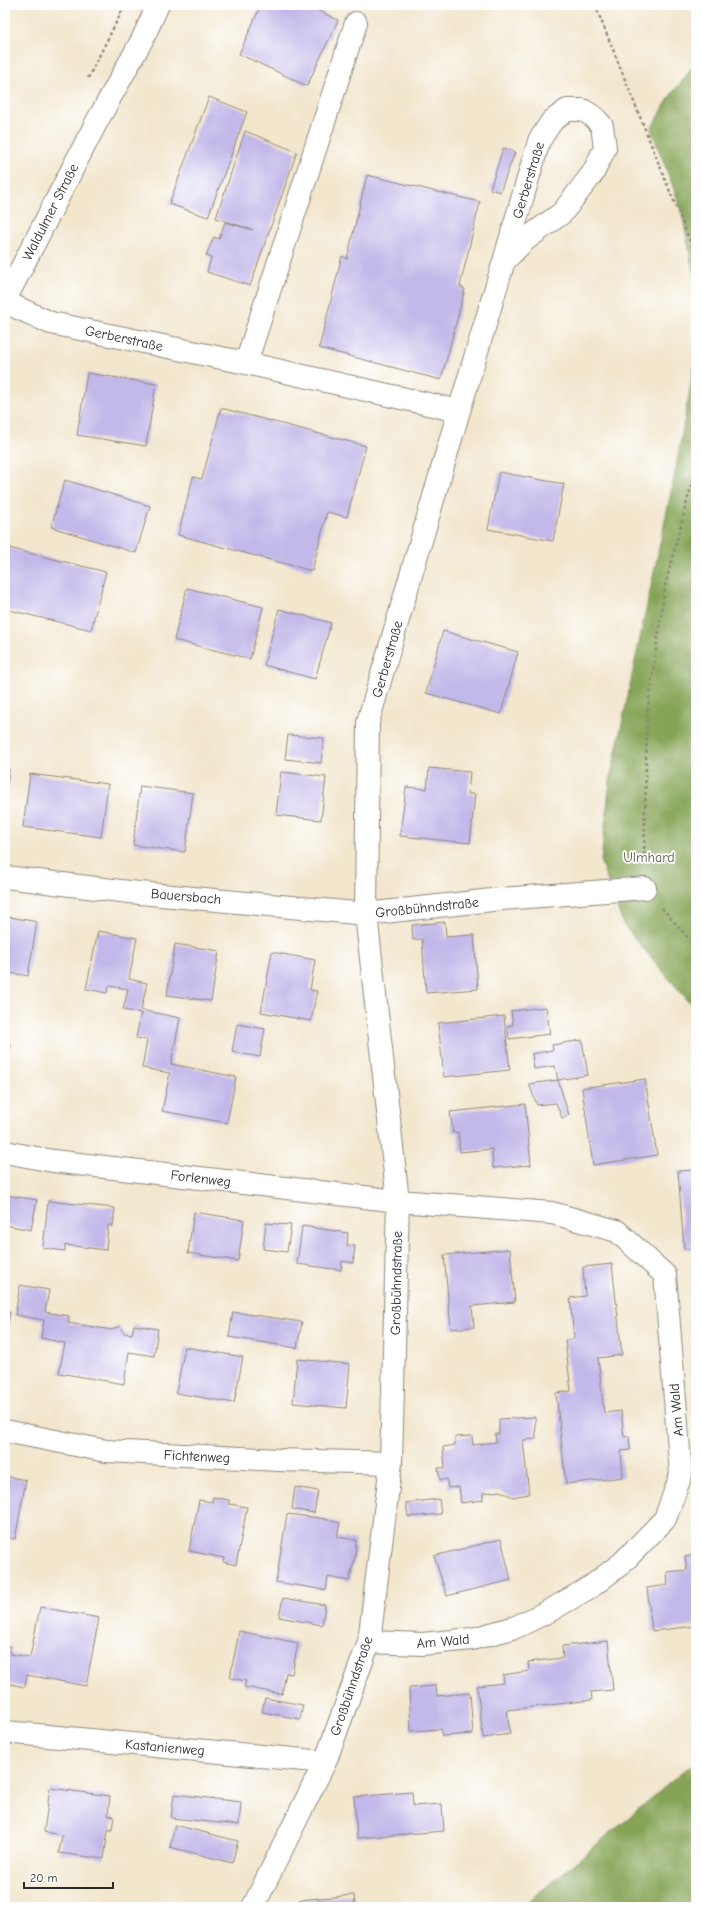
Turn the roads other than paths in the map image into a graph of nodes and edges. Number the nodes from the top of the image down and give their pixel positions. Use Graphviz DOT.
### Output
graph roads {
  1 [pos="158,5"];
  2 [pos="356,23"];
  3 [pos="504,261"];
  4 [pos="5,301"];
  5 [pos="246,363"];
  6 [pos="459,411"];
  7 [pos="5,877"];
  8 [pos="645,888"];
  9 [pos="366,914"];
  10 [pos="5,1152"];
  11 [pos="398,1200"];
  12 [pos="5,1431"];
  13 [pos="391,1463"];
  14 [pos="369,1642"];
  15 [pos="5,1732"];
  16 [pos="325,1762"];
  17 [pos="253,1907"];
  1 -- 4 [label="street, Waldulmer Straße"];
  2 -- 5 [label="street"];
  3 -- 3 [label="street, Gerberstraße"];
  3 -- 6 [label="street, Gerberstraße"];
  4 -- 5 [label="street, Gerberstraße"];
  5 -- 6 [label="street, Gerberstraße"];
  6 -- 9 [label="street, Gerberstraße"];
  7 -- 9 [label="street, Bauersbach"];
  8 -- 9 [label="street, Großbühndstraße"];
  9 -- 11 [label="street, Großbühndstraße"];
  10 -- 11 [label="street, Forlenweg"];
  11 -- 13 [label="street, Großbühndstraße"];
  11 -- 14 [label="street, Am Wald"];
  12 -- 13 [label="street, Fichtenweg"];
  13 -- 14 [label="street, Großbühndstraße"];
  14 -- 16 [label="street, Großbühndstraße"];
  15 -- 16 [label="street, Kastanienweg"];
  16 -- 17 [label="street, Großbühndstraße"];
}
